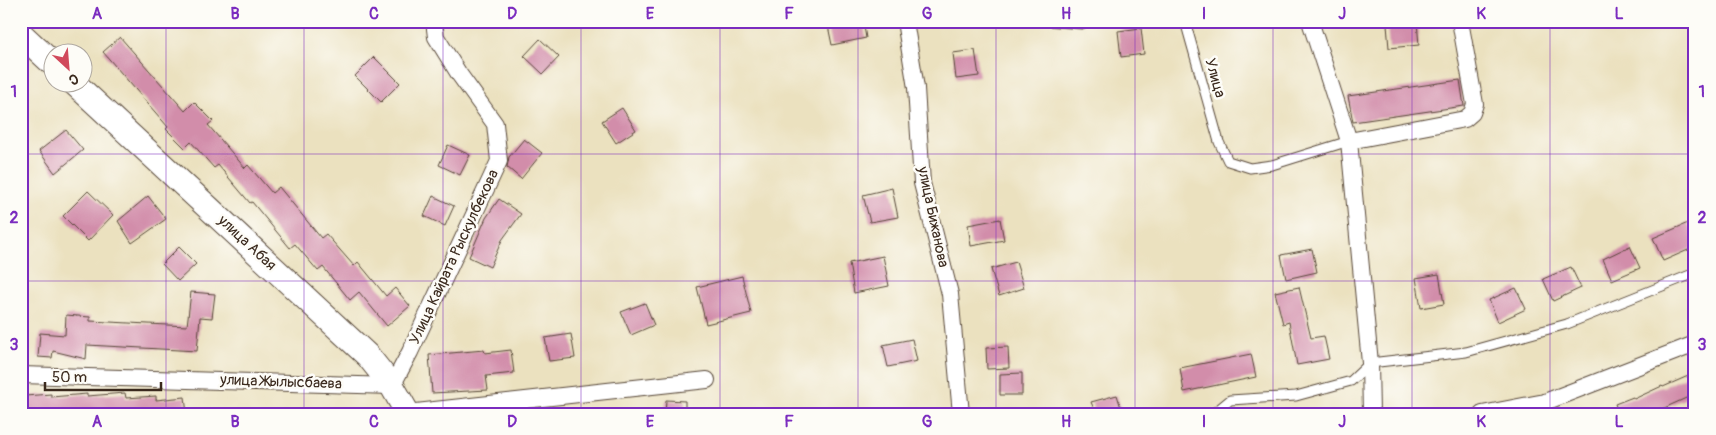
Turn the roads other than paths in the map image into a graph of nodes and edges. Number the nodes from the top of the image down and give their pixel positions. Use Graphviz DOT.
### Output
graph roads {
  1 [pos="434,21"];
  2 [pos="905,21"];
  3 [pos="1047,21"];
  4 [pos="1089,21"];
  5 [pos="1185,21"];
  6 [pos="1310,21"];
  7 [pos="1460,21"];
  8 [pos="21,34"];
  9 [pos="42,54"];
  10 [pos="84,92"];
  11 [pos="1349,141"];
  12 [pos="1695,273"];
  13 [pos="1695,344"];
  14 [pos="1370,363"];
  15 [pos="21,375"];
  16 [pos="707,380"];
  17 [pos="392,386"];
  18 [pos="408,414"];
  19 [pos="960,414"];
  20 [pos="1213,414"];
  21 [pos="1371,414"];
  22 [pos="1482,414"];
  1 -- 17 [label="street, Улица Кайрата Рыскулбекова"];
  2 -- 19 [label="street, улица Бижанова"];
  3 -- 4 [label="lane"];
  5 -- 11 [label="lane, Улица"];
  6 -- 11 [label="street"];
  7 -- 11 [label="street"];
  8 -- 9 [label="street"];
  10 -- 17 [label="street, улица Абая"];
  11 -- 14 [label="street"];
  12 -- 14 [label="lane"];
  13 -- 22 [label="street"];
  14 -- 20 [label="lane"];
  14 -- 21 [label="street"];
  15 -- 17 [label="street, улица Жылысбаева"];
  16 -- 18 [label="street"];
  17 -- 18 [label="street, улица Абая"];
}
